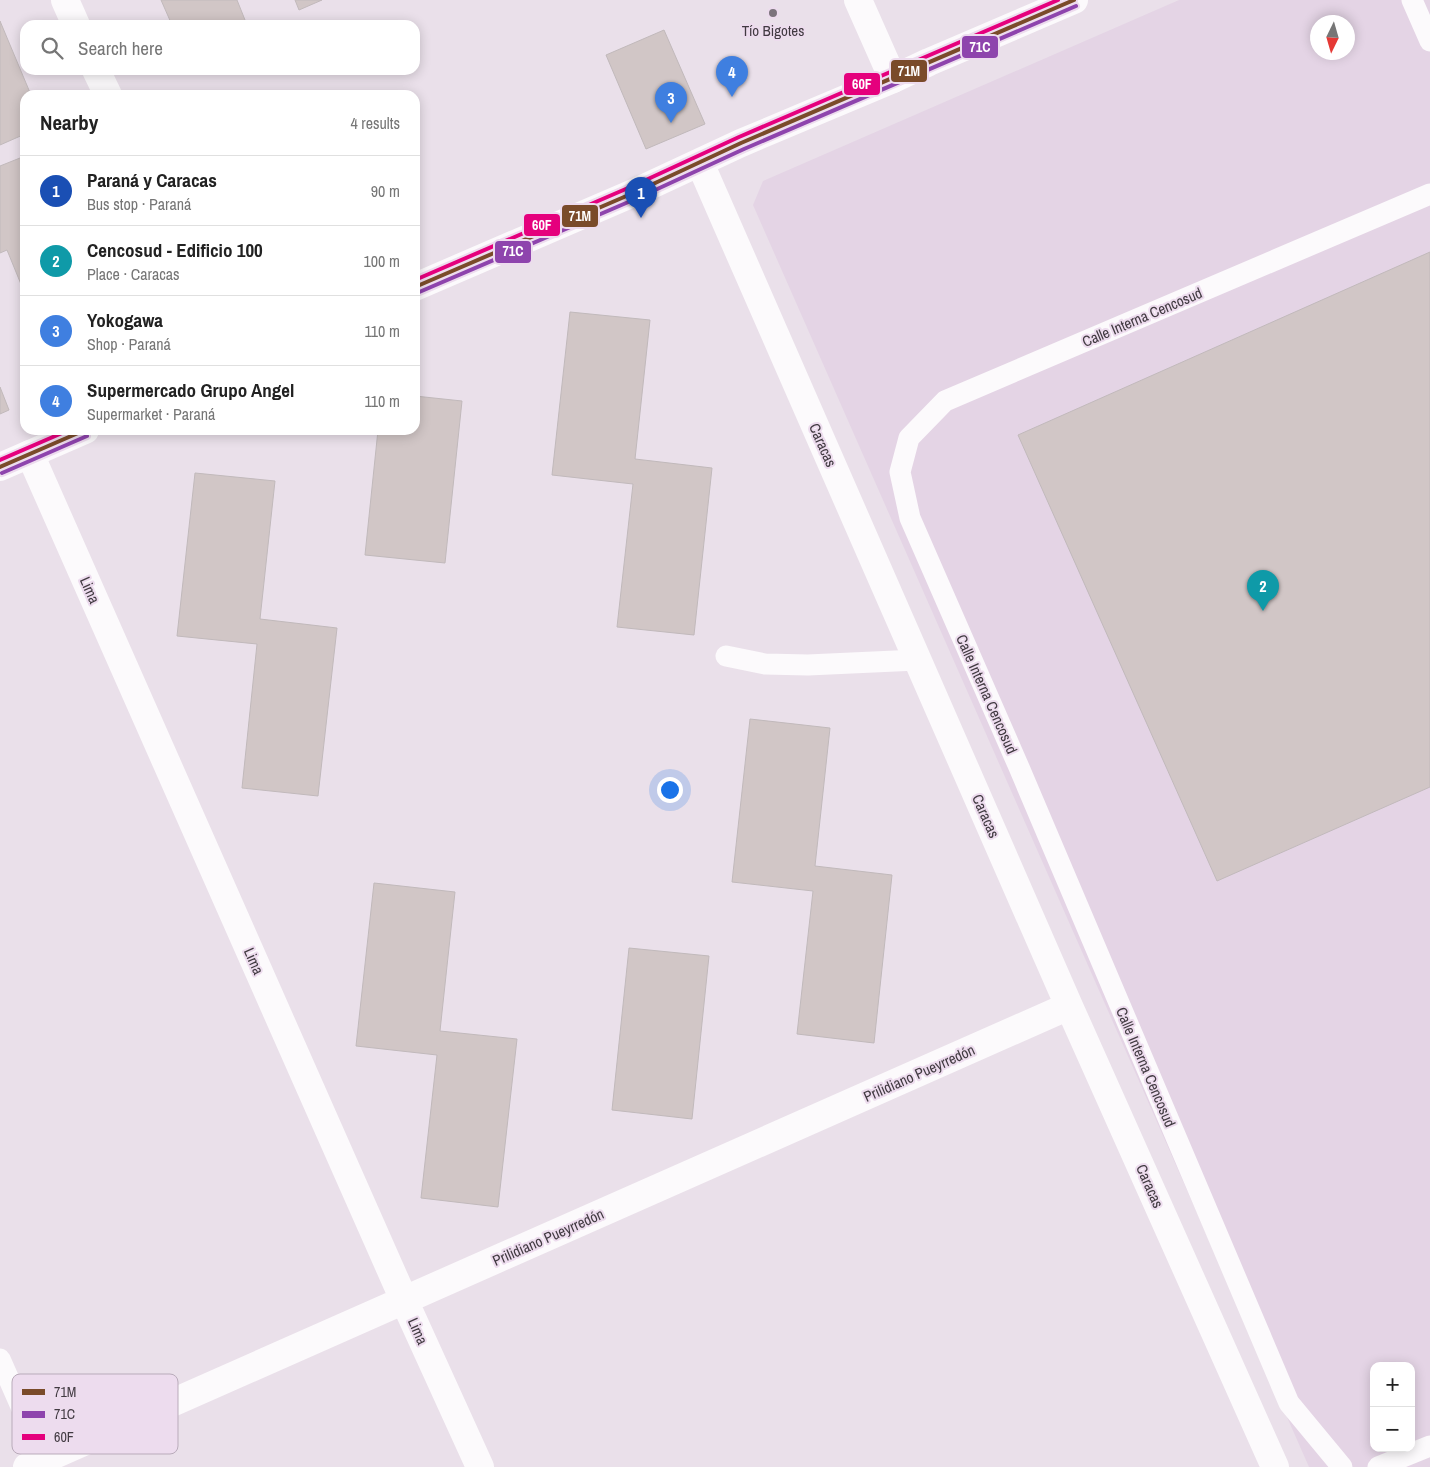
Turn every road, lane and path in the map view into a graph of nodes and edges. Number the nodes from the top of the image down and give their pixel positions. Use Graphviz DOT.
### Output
graph roads {
  1 [pos="65,0"];
  2 [pos="858,0"];
  3 [pos="1074,0"];
  4 [pos="1412,0"];
  5 [pos="74,20"];
  6 [pos="1430,41"];
  7 [pos="98,75"];
  8 [pos="893,79"];
  9 [pos="106,90"];
  10 [pos="700,163"];
  11 [pos="1430,194"];
  12 [pos="420,285"];
  13 [pos="74,435"];
  14 [pos="30,454"];
  15 [pos="0,467"];
  16 [pos="726,656"];
  17 [pos="917,660"];
  18 [pos="1069,1006"];
  19 [pos="404,1300"];
  20 [pos="0,1360"];
  21 [pos="12,1394"];
  22 [pos="178,1400"];
  23 [pos="1430,1446"];
  24 [pos="56,1454"];
  25 [pos="36,1463"];
  26 [pos="480,1467"];
  27 [pos="1275,1467"];
  28 [pos="1342,1467"];
  29 [pos="1378,1467"];
  1 -- 5 [label="street"];
  2 -- 8 [label="street"];
  3 -- 8 [label="street"];
  4 -- 6 [label="lane"];
  7 -- 9 [label="street"];
  8 -- 10 [label="street"];
  10 -- 12 [label="street"];
  10 -- 17 [label="street, Caracas"];
  11 -- 28 [label="lane, Calle Interna Cencosud"];
  13 -- 14 [label="street"];
  14 -- 15 [label="street"];
  14 -- 19 [label="street, Lima"];
  16 -- 17 [label="lane"];
  17 -- 18 [label="street, Caracas"];
  18 -- 19 [label="street, Prilidiano Pueyrredón"];
  18 -- 27 [label="street, Caracas"];
  19 -- 22 [label="street, Prilidiano Pueyrredón"];
  19 -- 26 [label="street, Lima"];
  20 -- 21 [label="lane"];
  23 -- 29 [label="lane"];
  24 -- 25 [label="street, Prilidiano Pueyrredón"];
}
